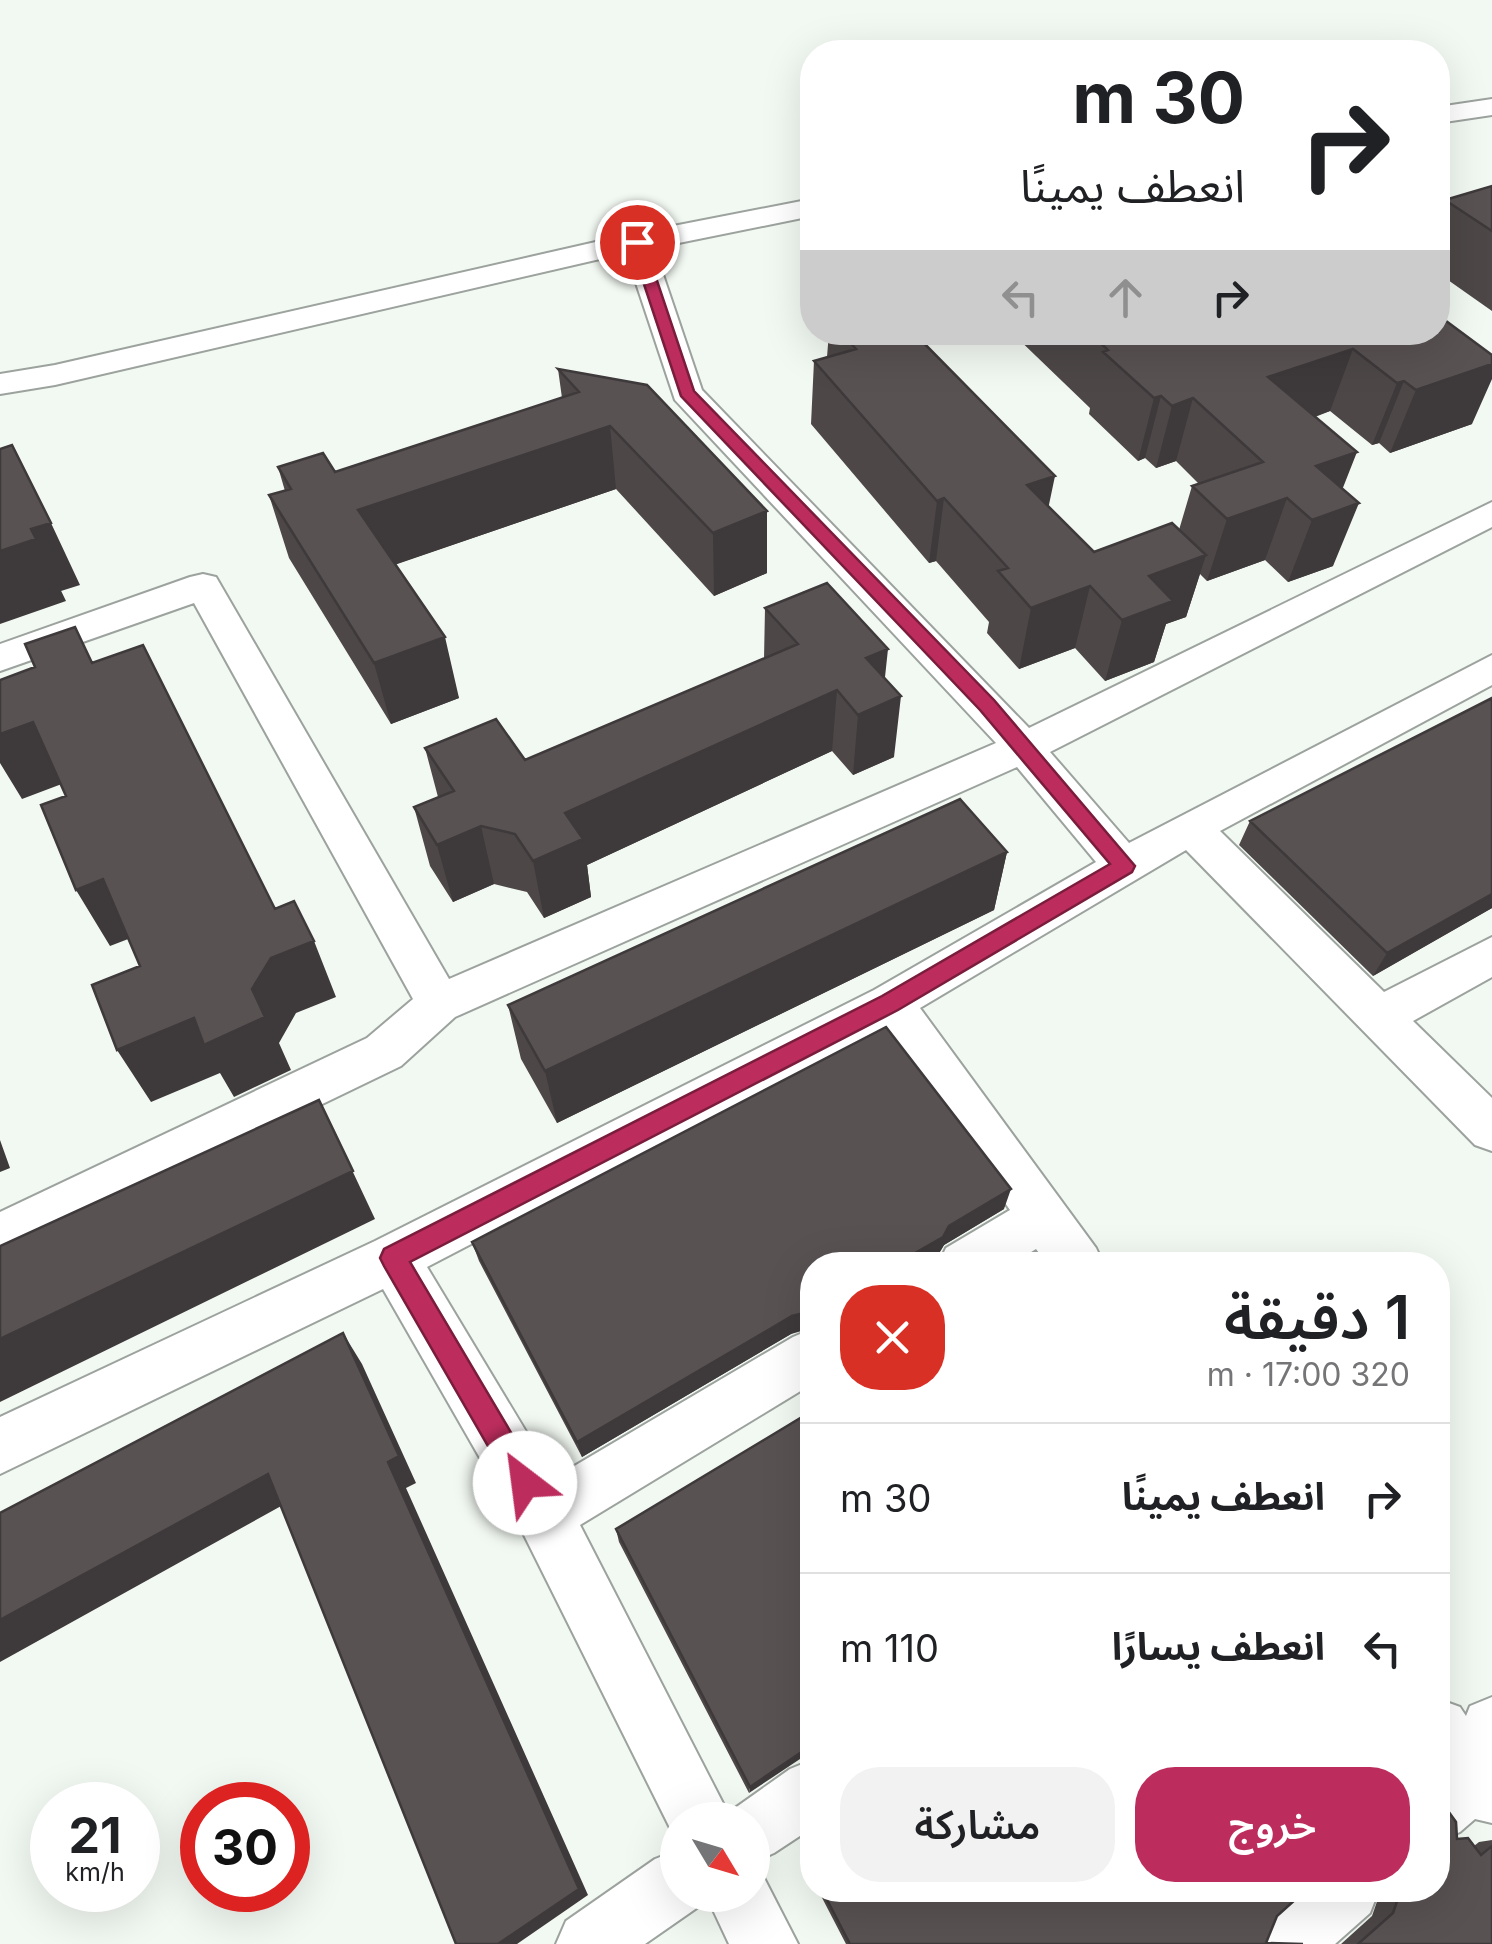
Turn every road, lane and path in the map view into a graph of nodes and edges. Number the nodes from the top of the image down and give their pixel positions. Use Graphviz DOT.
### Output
graph roads {
  1 [pos="1492,107"];
  2 [pos="1450,113"];
  3 [pos="800,210"];
  4 [pos="637,242"];
  5 [pos="0,384"];
  6 [pos="1492,513"];
  7 [pos="0,658"];
  8 [pos="1492,668"];
  9 [pos="1023,748"];
  10 [pos="1190,828"];
  11 [pos="1124,866"];
  12 [pos="1492,955"];
  13 [pos="890,1003"];
  14 [pos="439,1004"];
  15 [pos="1380,1017"];
  16 [pos="1492,1130"];
  17 [pos="1042,1218"];
  18 [pos="0,1237"];
  19 [pos="986,1252"];
  20 [pos="1068,1252"];
  21 [pos="393,1258"];
  22 [pos="800,1362"];
  23 [pos="0,1446"];
  24 [pos="544,1515"];
  25 [pos="1450,1746"];
  26 [pos="1474,1779"];
  27 [pos="800,1799"];
  28 [pos="690,1802"];
  29 [pos="770,1819"];
  30 [pos="660,1895"];
  31 [pos="1333,1902"];
  32 [pos="747,1912"];
  33 [pos="589,1944"];
  34 [pos="765,1944"];
  35 [pos="1286,1944"];
  1 -- 2 [label="street"];
  3 -- 4 [label="street"];
  4 -- 5 [label="street"];
  4 -- 9 [label="street"];
  6 -- 9 [label="street"];
  7 -- 14 [label="street"];
  8 -- 10 [label="street"];
  9 -- 11 [label="street"];
  9 -- 14 [label="street"];
  10 -- 11 [label="street"];
  10 -- 15 [label="street"];
  11 -- 13 [label="street"];
  12 -- 15 [label="street"];
  13 -- 17 [label="street"];
  13 -- 21 [label="street"];
  14 -- 18 [label="street"];
  15 -- 16 [label="street"];
  17 -- 19 [label="street"];
  17 -- 20 [label="street"];
  21 -- 23 [label="street"];
  21 -- 24 [label="street"];
  22 -- 24 [label="street"];
  24 -- 28 [label="street"];
  25 -- 26 [label="street"];
  27 -- 29 [label="street"];
  30 -- 33 [label="street"];
  31 -- 35 [label="street"];
  32 -- 34 [label="street"];
}
